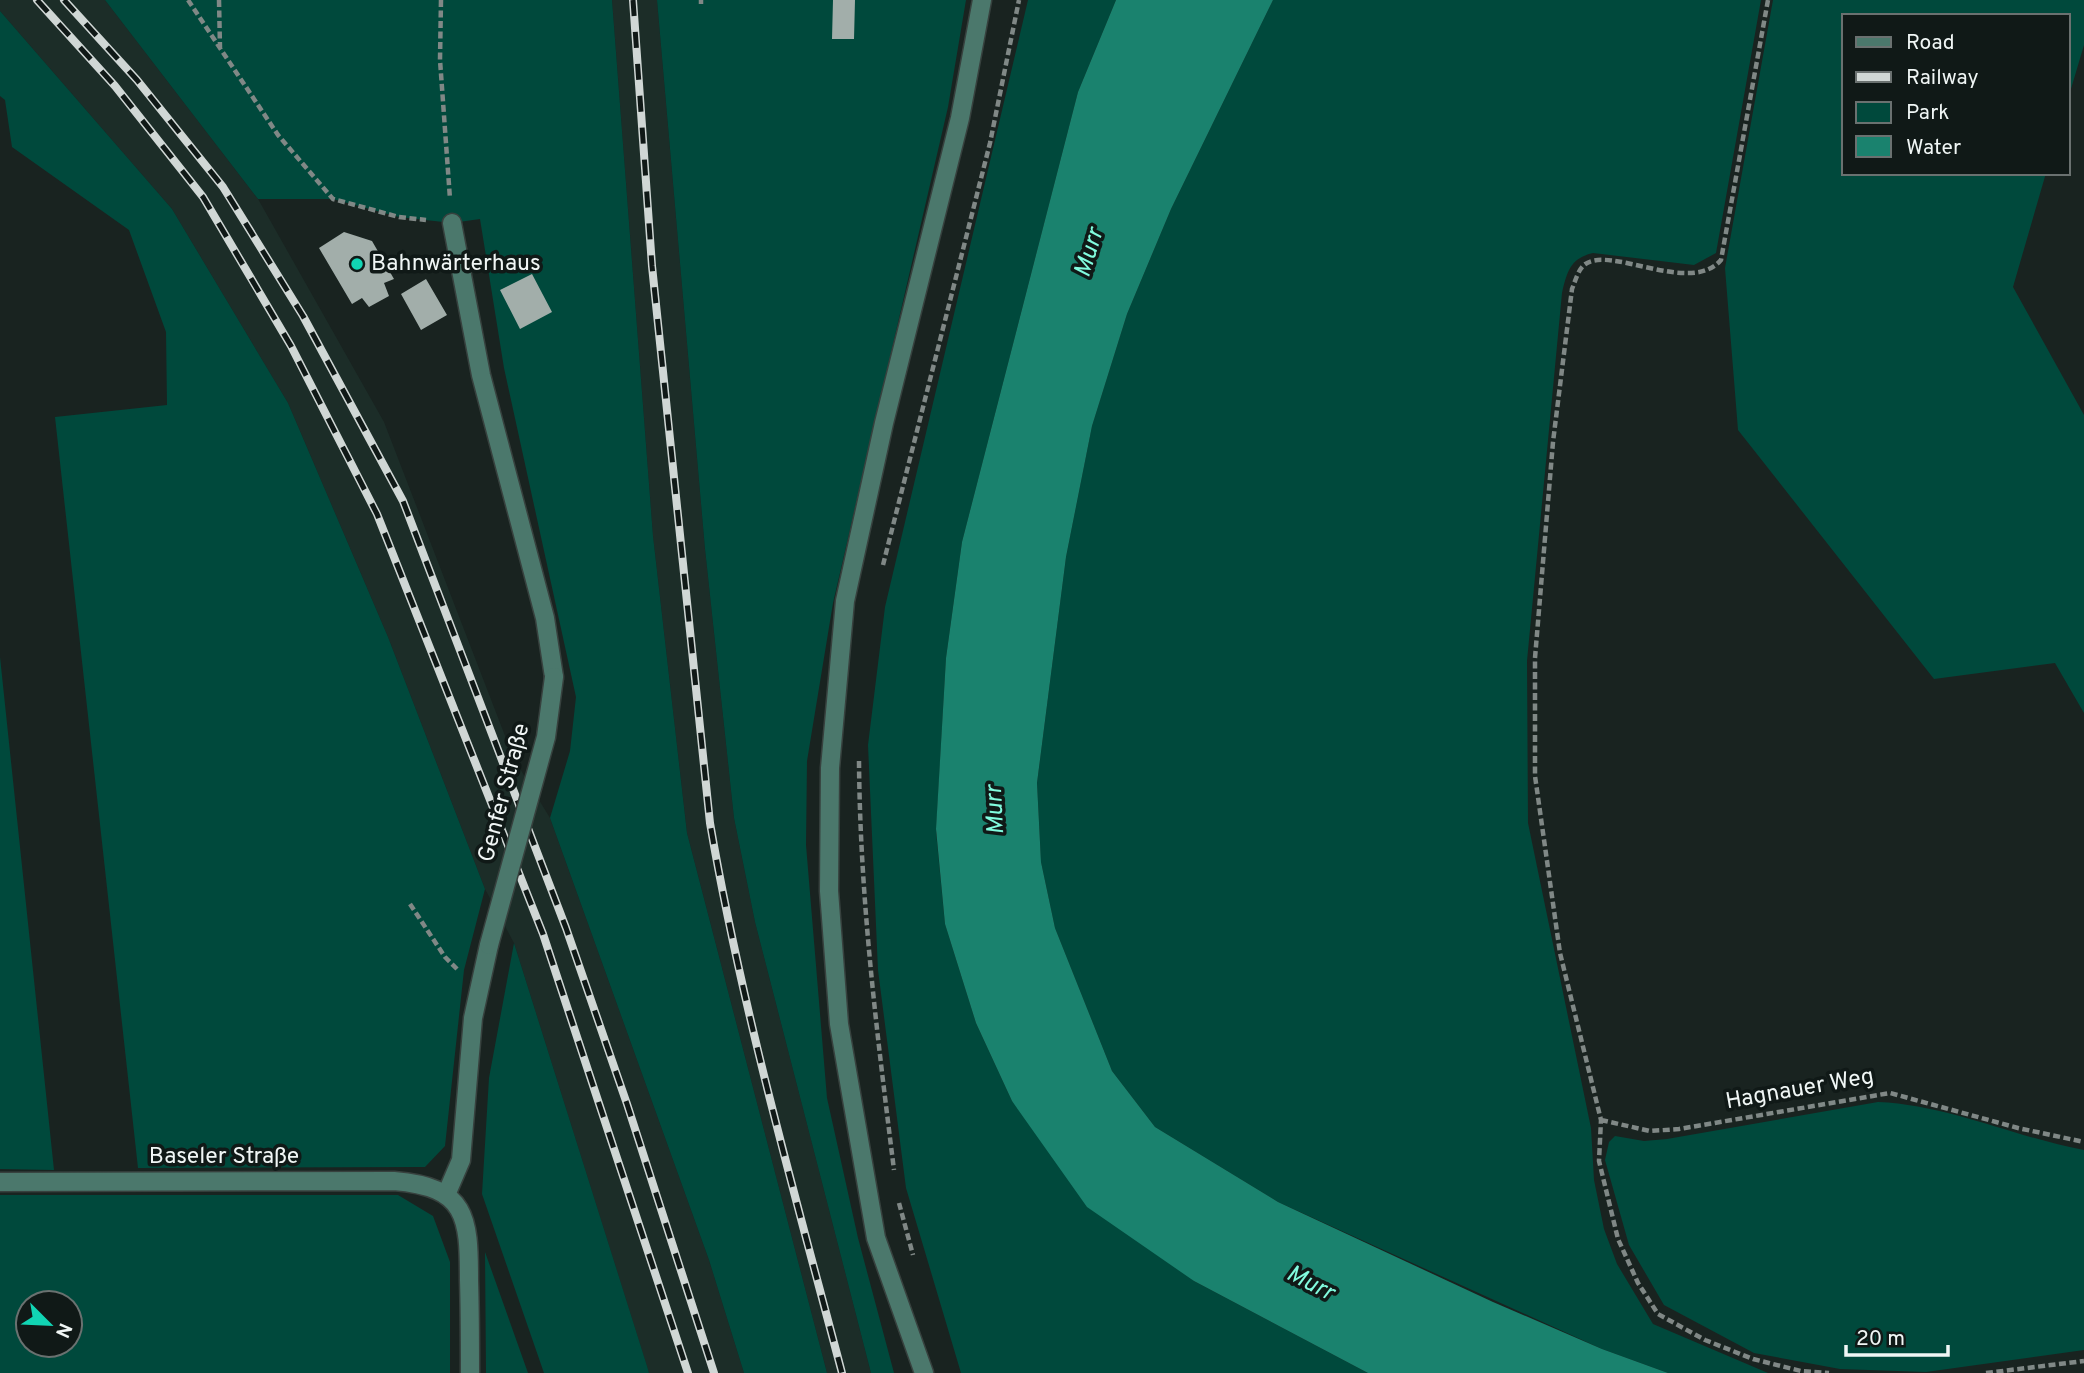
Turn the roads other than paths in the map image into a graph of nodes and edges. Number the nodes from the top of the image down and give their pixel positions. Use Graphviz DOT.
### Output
graph roads {
  1 [pos="982,0"];
  2 [pos="452,223"];
  3 [pos="0,1182"];
  4 [pos="446,1195"];
  5 [pos="470,1373"];
  6 [pos="924,1373"];
  1 -- 6 [label="street"];
  2 -- 4 [label="street, Genfer Straße, bridge"];
  3 -- 4 [label="street, Baseler Straße"];
  4 -- 5 [label="street"];
}
